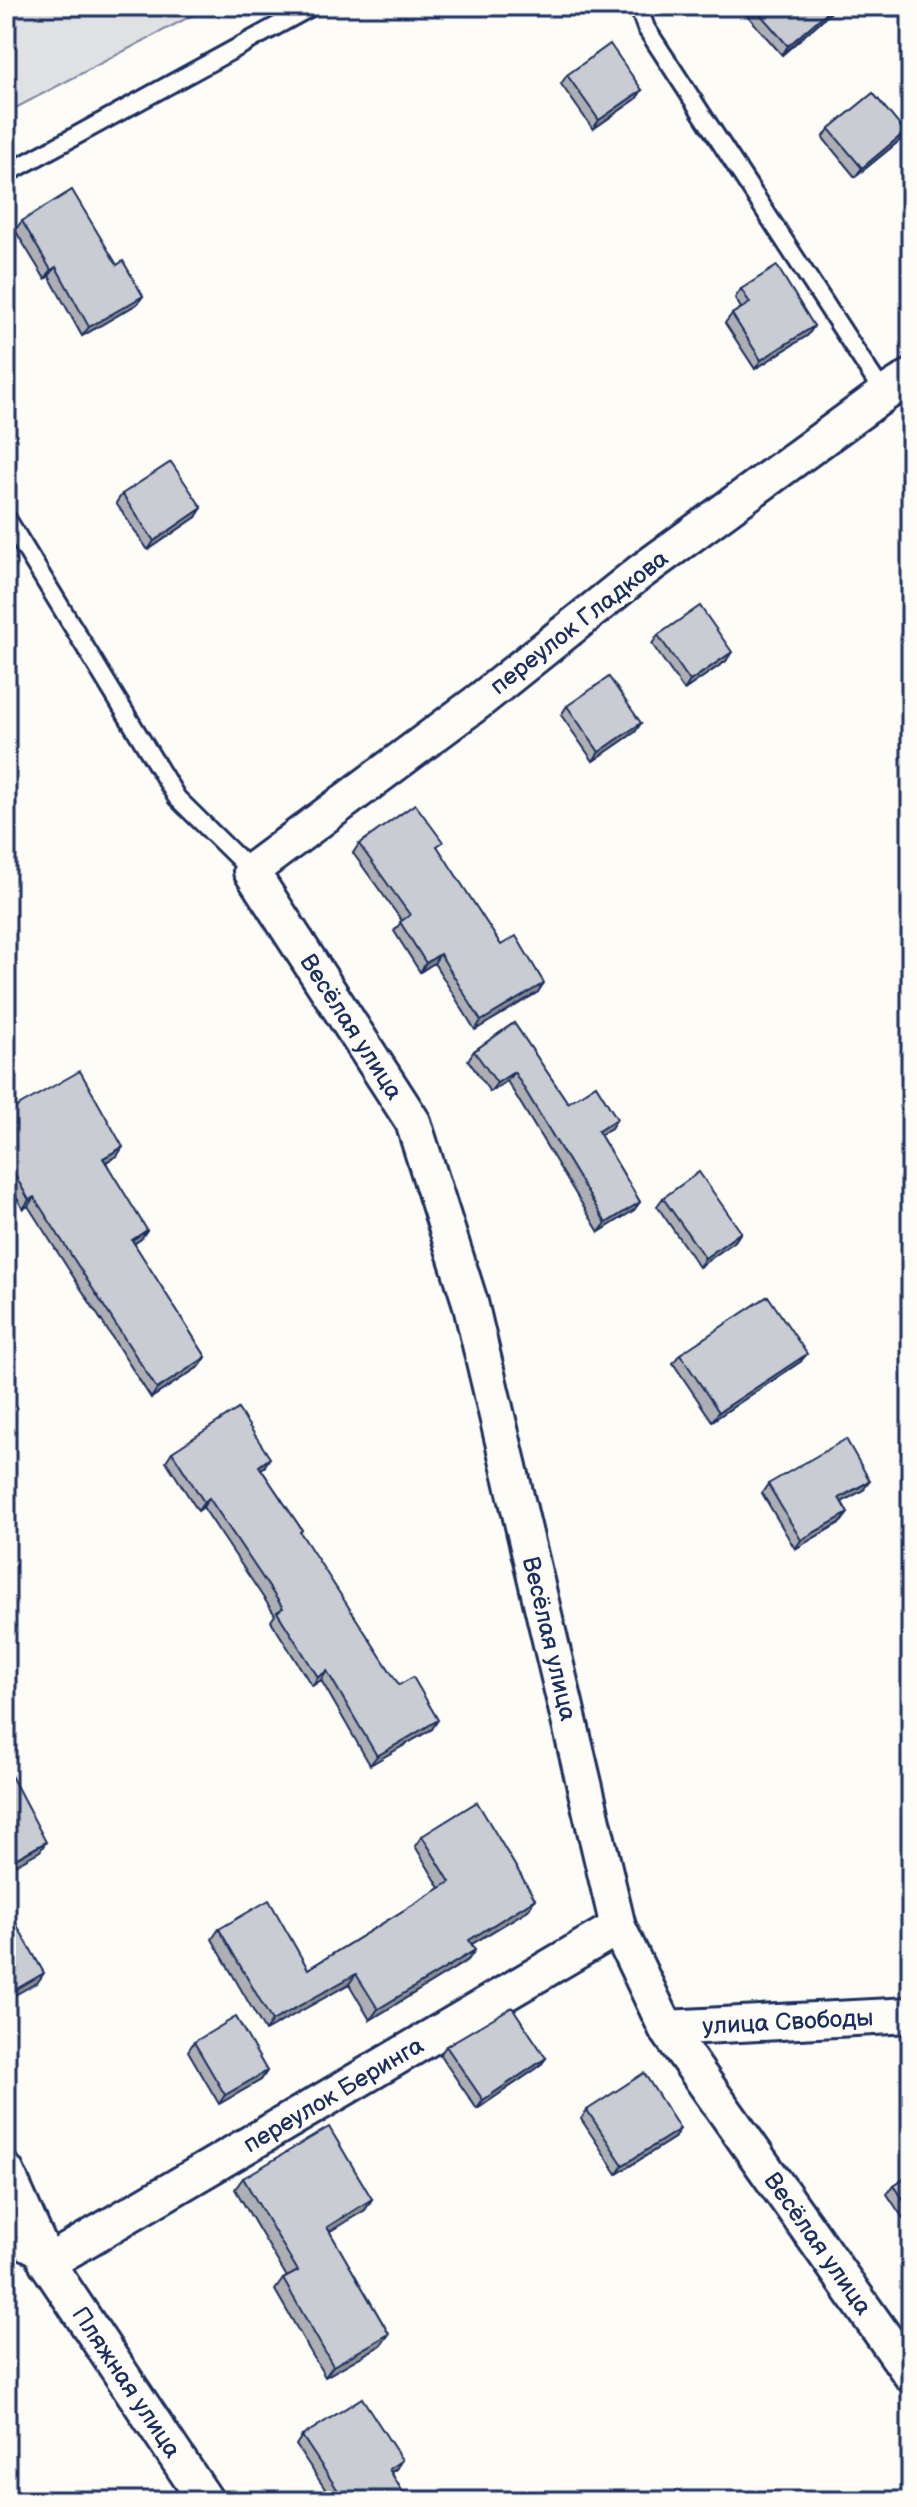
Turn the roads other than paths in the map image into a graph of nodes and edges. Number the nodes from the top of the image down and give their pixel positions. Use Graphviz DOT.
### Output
graph roads {
  1 [pos="313,6"];
  2 [pos="638,6"];
  3 [pos="6,174"];
  4 [pos="898,385"];
  5 [pos="6,517"];
  6 [pos="251,871"];
  7 [pos="618,1927"];
  8 [pos="911,2015"];
  9 [pos="666,2028"];
  10 [pos="6,2171"];
  11 [pos="6,2242"];
  12 [pos="47,2263"];
  13 [pos="911,2375"];
  14 [pos="206,2501"];
  1 -- 3 [label="lane"];
  2 -- 4 [label="lane"];
  4 -- 6 [label="street, переулок Гладкова"];
  5 -- 6 [label="lane"];
  6 -- 7 [label="street, Весёлая улица"];
  7 -- 9 [label="street, Весёлая улица"];
  7 -- 12 [label="street, переулок Беринга"];
  8 -- 9 [label="street, улица Свободы"];
  9 -- 13 [label="street, Весёлая улица"];
  10 -- 12 [label="street, Пляжная улица"];
  11 -- 12 [label="lane, Пляжная улица"];
  12 -- 14 [label="street, Пляжная улица"];
}
